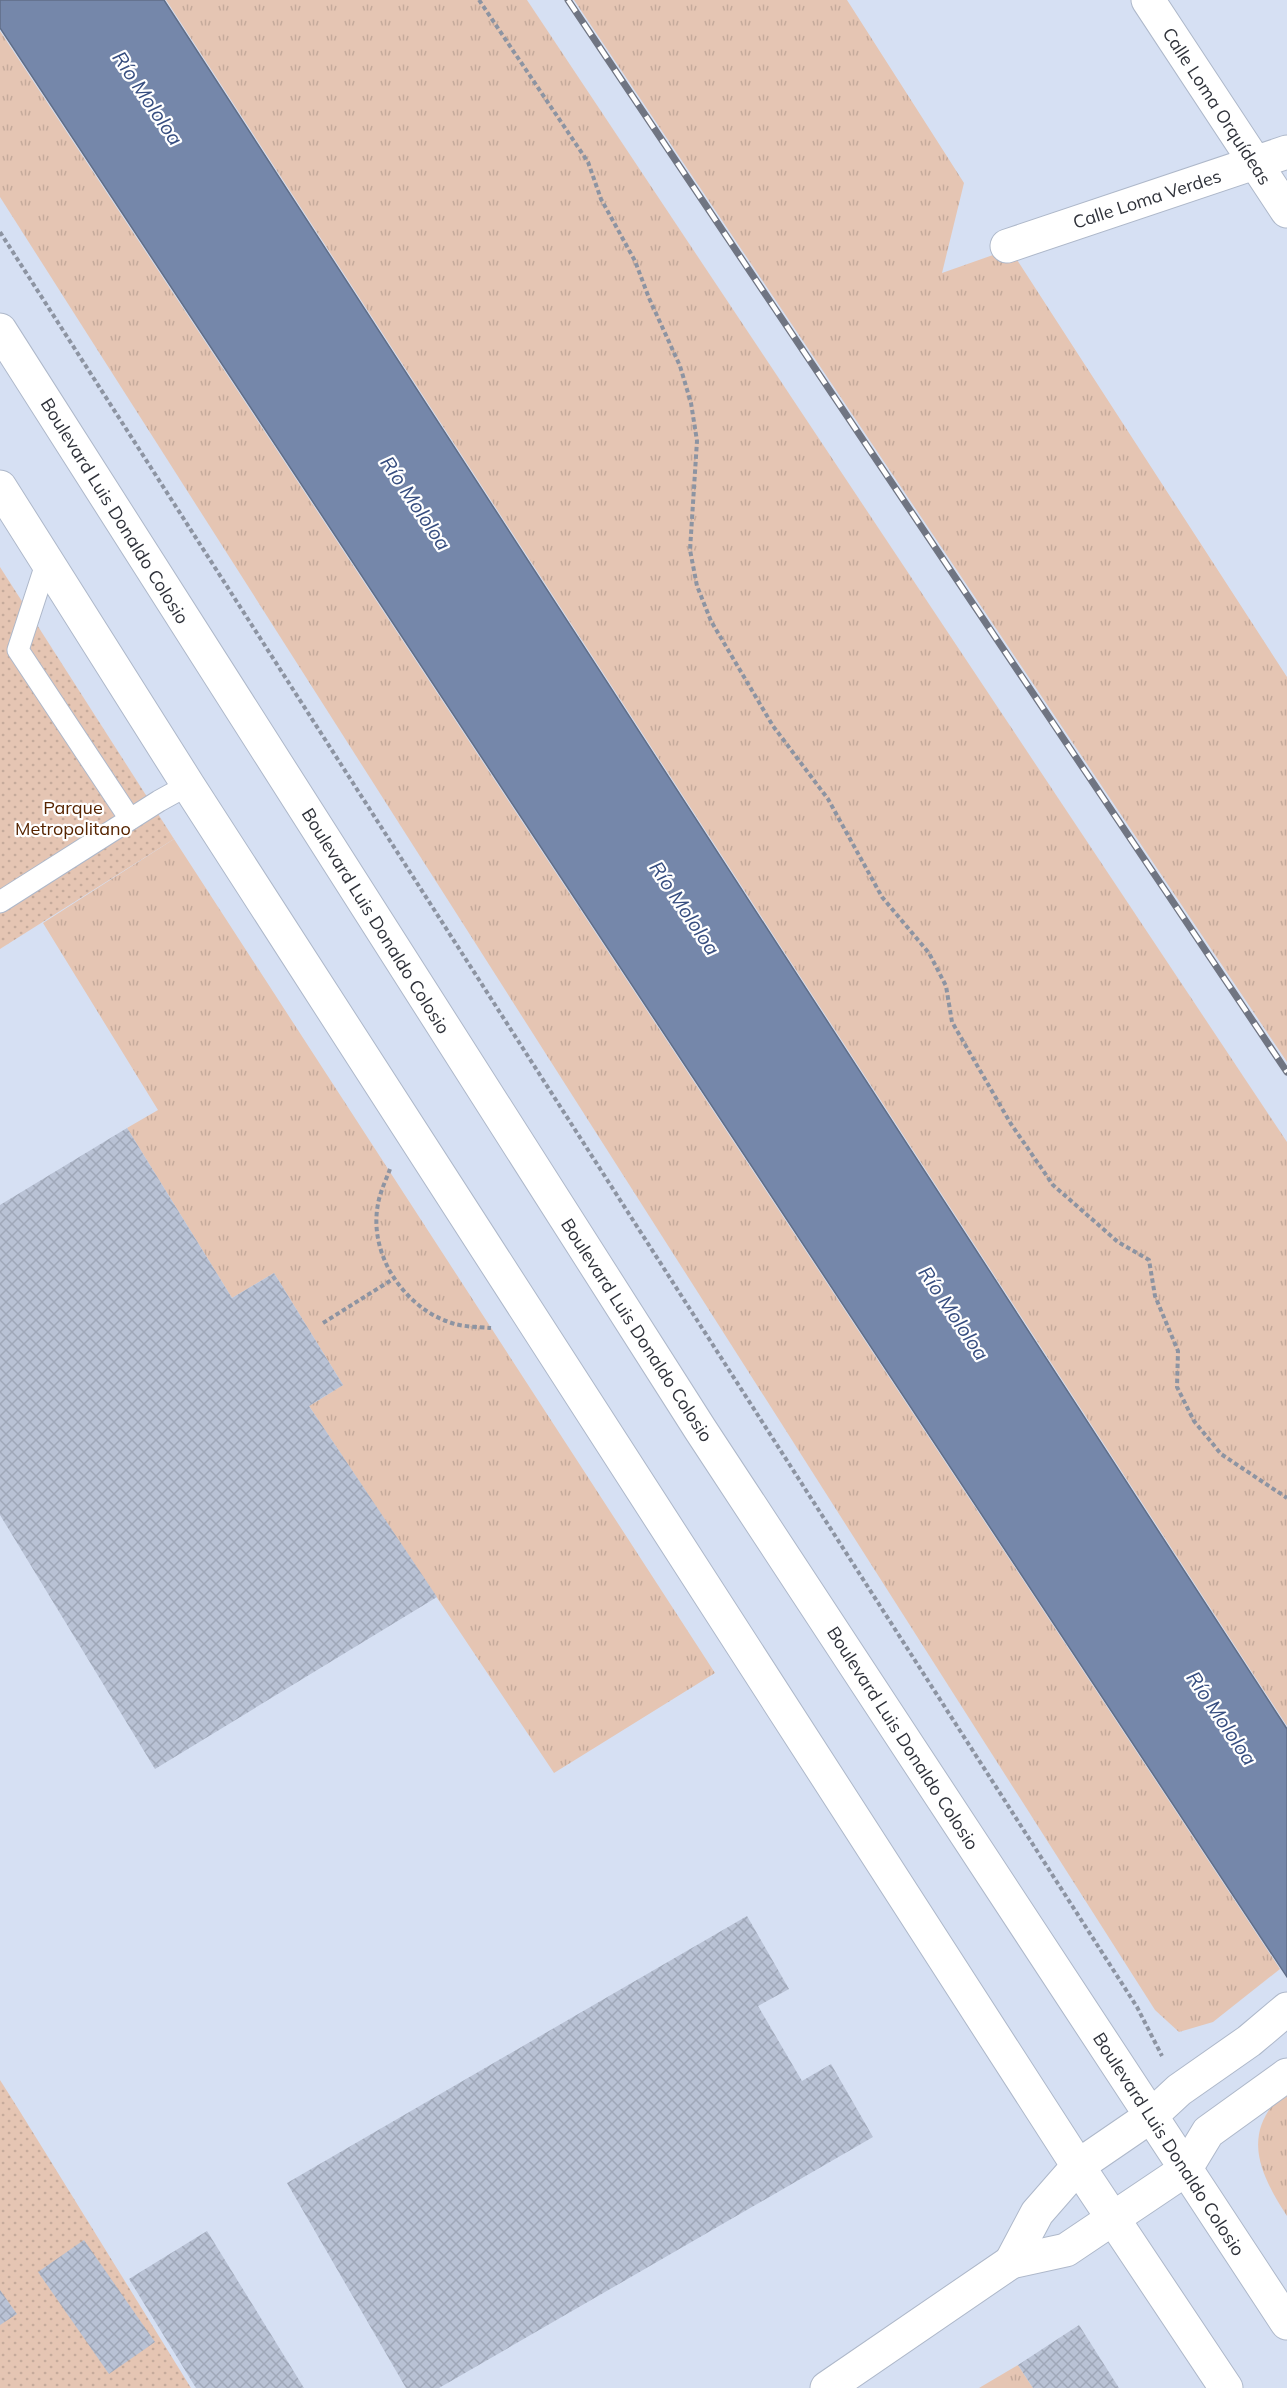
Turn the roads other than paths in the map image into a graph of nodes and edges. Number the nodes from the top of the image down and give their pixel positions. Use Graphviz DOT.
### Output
graph roads {
  1 [pos="1148,0"];
  2 [pos="1287,152"];
  3 [pos="1255,164"];
  4 [pos="1287,211"];
  5 [pos="1007,246"];
  6 [pos="0,330"];
  7 [pos="0,487"];
  8 [pos="47,561"];
  9 [pos="188,785"];
  10 [pos="130,819"];
  11 [pos="0,902"];
  12 [pos="1287,2009"];
  13 [pos="1285,2077"];
  14 [pos="1151,2116"];
  15 [pos="1078,2166"];
  16 [pos="1185,2170"];
  17 [pos="1113,2217"];
  18 [pos="1011,2262"];
  19 [pos="1287,2323"];
  20 [pos="827,2388"];
  21 [pos="1226,2388"];
  1 -- 3 [label="main road, Calle Loma Orquídeas"];
  2 -- 3 [label="main road, Calle Loma Verdes"];
  3 -- 4 [label="main road, Calle Loma Orquídeas"];
  3 -- 5 [label="main road, Calle Loma Verdes"];
  6 -- 14 [label="main road, Boulevard Luis Donaldo Colosio"];
  7 -- 8 [label="main road"];
  8 -- 9 [label="main road"];
  8 -- 10 [label="lane"];
  9 -- 10 [label="lane"];
  9 -- 15 [label="main road"];
  10 -- 11 [label="lane"];
  12 -- 14 [label="main road"];
  13 -- 16 [label="main road"];
  14 -- 15 [label="main road"];
  14 -- 16 [label="main road, Boulevard Luis Donaldo Colosio"];
  15 -- 17 [label="main road"];
  15 -- 18 [label="main road"];
  16 -- 17 [label="main road"];
  16 -- 19 [label="main road, Boulevard Luis Donaldo Colosio"];
  17 -- 18 [label="main road"];
  17 -- 21 [label="main road"];
  18 -- 20 [label="main road"];
}
